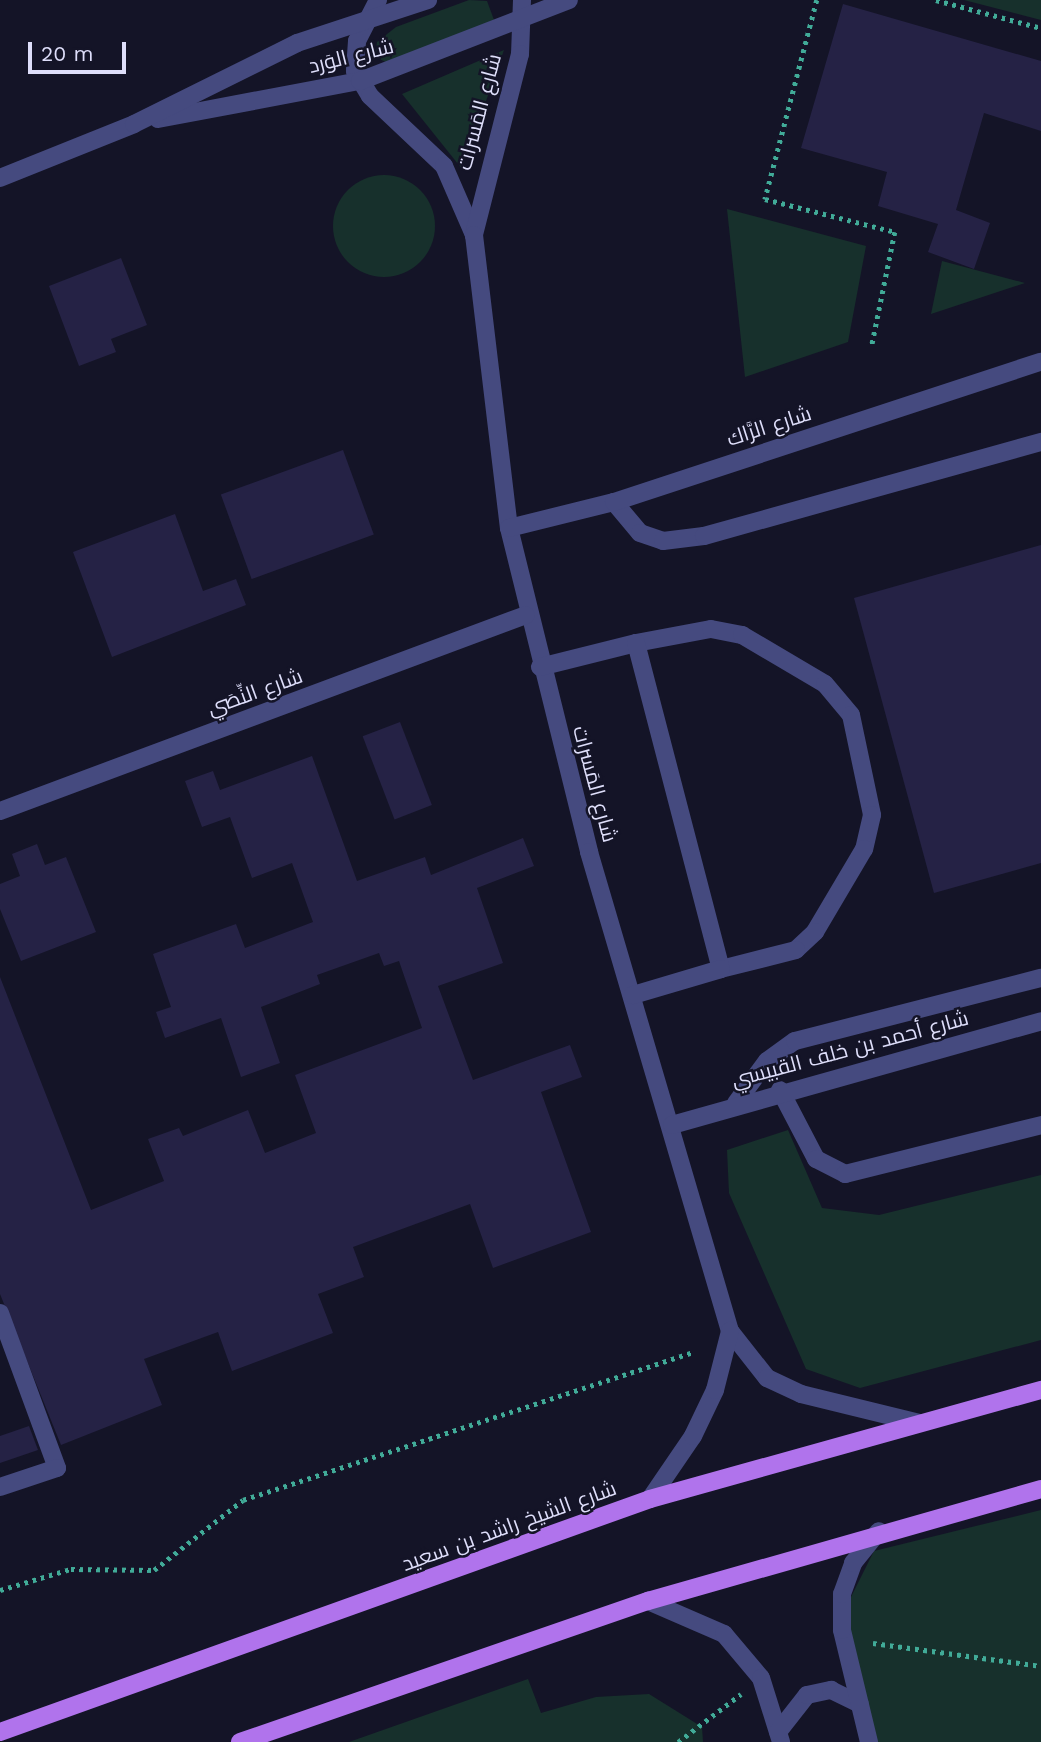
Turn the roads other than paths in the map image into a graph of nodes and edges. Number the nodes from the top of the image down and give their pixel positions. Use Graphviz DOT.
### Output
graph roads {
  1 [pos="378,0"];
  2 [pos="428,0"];
  3 [pos="522,0"];
  4 [pos="569,0"];
  5 [pos="367,21"];
  6 [pos="522,21"];
  7 [pos="360,81"];
  8 [pos="134,124"];
  9 [pos="0,178"];
  10 [pos="474,235"];
  11 [pos="1041,362"];
  12 [pos="1041,442"];
  13 [pos="614,502"];
  14 [pos="509,528"];
  15 [pos="526,615"];
  16 [pos="636,643"];
  17 [pos="540,667"];
  18 [pos="0,811"];
  19 [pos="721,969"];
  20 [pos="1041,978"];
  21 [pos="633,995"];
  22 [pos="1041,1021"];
  23 [pos="780,1090"];
  24 [pos="737,1103"];
  25 [pos="672,1125"];
  26 [pos="1041,1125"];
  27 [pos="0,1313"];
  28 [pos="730,1331"];
  29 [pos="1041,1390"];
  30 [pos="919,1423"];
  31 [pos="0,1487"];
  32 [pos="1041,1489"];
  33 [pos="650,1499"];
  34 [pos="879,1531"];
  35 [pos="648,1601"];
  36 [pos="860,1704"];
  37 [pos="0,1732"];
  38 [pos="780,1737"];
  39 [pos="240,1742"];
  40 [pos="869,1742"];
  1 -- 5 [label="street"];
  2 -- 5 [label="street, شارع الوَرد"];
  3 -- 6 [label="street, شارع المَسرات"];
  4 -- 6 [label="street, شارع الوَرد"];
  5 -- 7 [label="street"];
  5 -- 8 [label="street, شارع الوَرد"];
  6 -- 7 [label="street, شارع الوَرد"];
  6 -- 10 [label="street, شارع المَسرات"];
  7 -- 8 [label="street, شارع الوَرد"];
  7 -- 10 [label="street, شارع المَسرات"];
  8 -- 9 [label="street, شارع الوَرد"];
  10 -- 14 [label="street, شارع المَسرات"];
  11 -- 13 [label="street, شارع الرَّاك"];
  12 -- 13 [label="street"];
  13 -- 14 [label="street, شارع الرَّاك"];
  14 -- 15 [label="street, شارع المَسرات"];
  15 -- 17 [label="street, شارع المَسرات"];
  15 -- 18 [label="street, شارع النِّصَي"];
  16 -- 17 [label="street"];
  16 -- 19 [label="street"];
  16 -- 19 [label="street"];
  17 -- 21 [label="street, شارع المَسرات"];
  19 -- 21 [label="street"];
  20 -- 24 [label="street"];
  21 -- 25 [label="street, شارع المَسرات"];
  22 -- 23 [label="street, شارع أحمد بن خلف القبيسي"];
  23 -- 24 [label="street, شارع أحمد بن خلف القبيسي"];
  23 -- 26 [label="street"];
  24 -- 25 [label="street, شارع أحمد بن خلف القبيسي"];
  25 -- 28 [label="street, شارع المَسرات"];
  27 -- 31 [label="street"];
  28 -- 30 [label="street, شارع المَسرات"];
  28 -- 33 [label="street, شارع المَسرات"];
  29 -- 30 [label="main road, شارع الشيخ راشد بن سعيد"];
  30 -- 33 [label="main road, شارع الشيخ راشد بن سعيد"];
  32 -- 34 [label="main road"];
  33 -- 37 [label="main road, شارع الشيخ راشد بن سعيد"];
  34 -- 35 [label="main road"];
  34 -- 36 [label="street"];
  35 -- 38 [label="street"];
  35 -- 39 [label="main road"];
  36 -- 38 [label="street"];
  36 -- 40 [label="street"];
}
